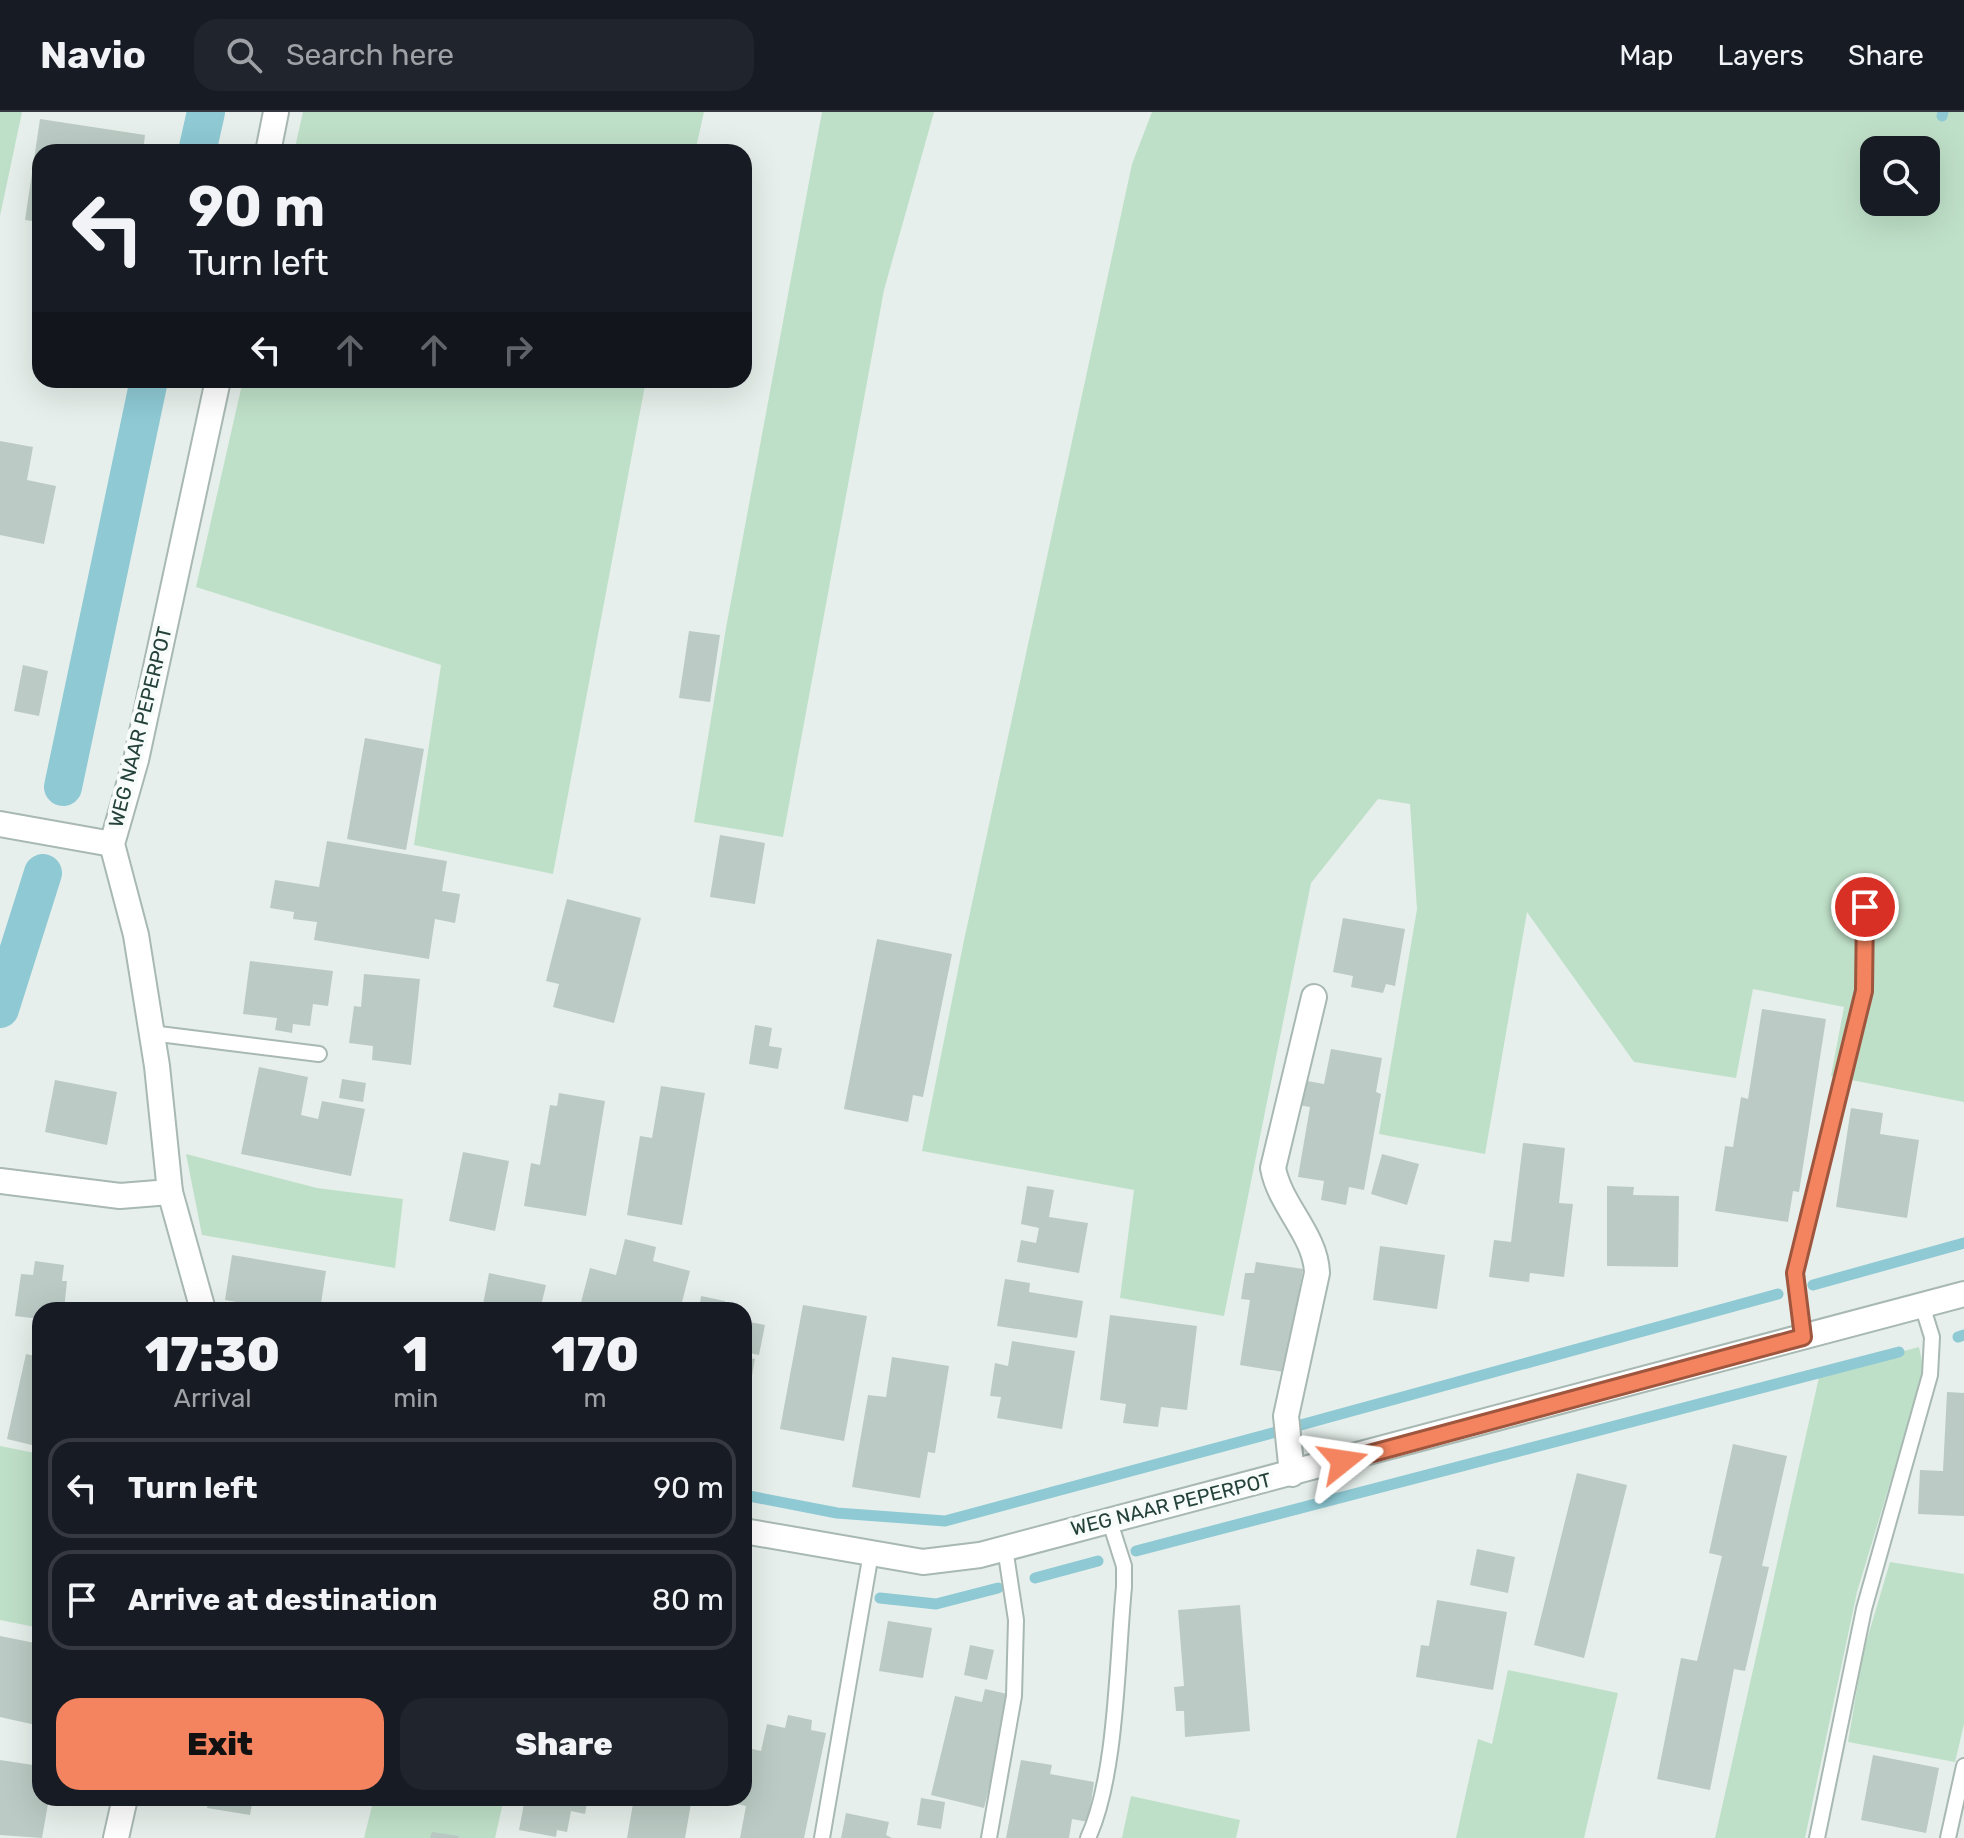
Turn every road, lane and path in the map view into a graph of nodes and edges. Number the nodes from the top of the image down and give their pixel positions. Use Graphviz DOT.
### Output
graph roads {
  1 [pos="276,112"];
  2 [pos="270,144"];
  3 [pos="216,388"];
  4 [pos="0,824"];
  5 [pos="112,844"];
  6 [pos="1865,907"];
  7 [pos="1314,997"];
  8 [pos="151,1033"];
  9 [pos="319,1054"];
  10 [pos="0,1181"];
  11 [pos="170,1192"];
  12 [pos="1964,1294"];
  13 [pos="201,1302"];
  14 [pos="1922,1305"];
  15 [pos="1803,1337"];
  16 [pos="1292,1474"];
  17 [pos="1109,1519"];
  18 [pos="752,1532"];
  19 [pos="1005,1548"];
  20 [pos="871,1553"];
  21 [pos="1964,1766"];
  22 [pos="123,1806"];
  23 [pos="116,1838"];
  24 [pos="822,1838"];
  25 [pos="989,1838"];
  26 [pos="1088,1838"];
  27 [pos="1817,1838"];
  28 [pos="1948,1838"];
  1 -- 2 [label="street"];
  3 -- 5 [label="street, WEG NAAR PEPERPOT"];
  4 -- 5 [label="street"];
  5 -- 8 [label="street, WEG NAAR PEPERPOT"];
  6 -- 15 [label="lane"];
  7 -- 16 [label="street"];
  8 -- 9 [label="lane"];
  8 -- 11 [label="street, WEG NAAR PEPERPOT"];
  10 -- 11 [label="street"];
  11 -- 13 [label="street, WEG NAAR PEPERPOT"];
  12 -- 14 [label="street, WEG NAAR PEPERPOT"];
  14 -- 15 [label="street, WEG NAAR PEPERPOT"];
  14 -- 27 [label="lane"];
  15 -- 16 [label="street, WEG NAAR PEPERPOT"];
  16 -- 17 [label="street, WEG NAAR PEPERPOT"];
  17 -- 19 [label="street, WEG NAAR PEPERPOT"];
  17 -- 26 [label="lane"];
  18 -- 20 [label="street, WEG NAAR PEPERPOT"];
  19 -- 20 [label="street, WEG NAAR PEPERPOT"];
  19 -- 25 [label="lane"];
  20 -- 24 [label="lane"];
  21 -- 28 [label="lane"];
  22 -- 23 [label="street"];
}
